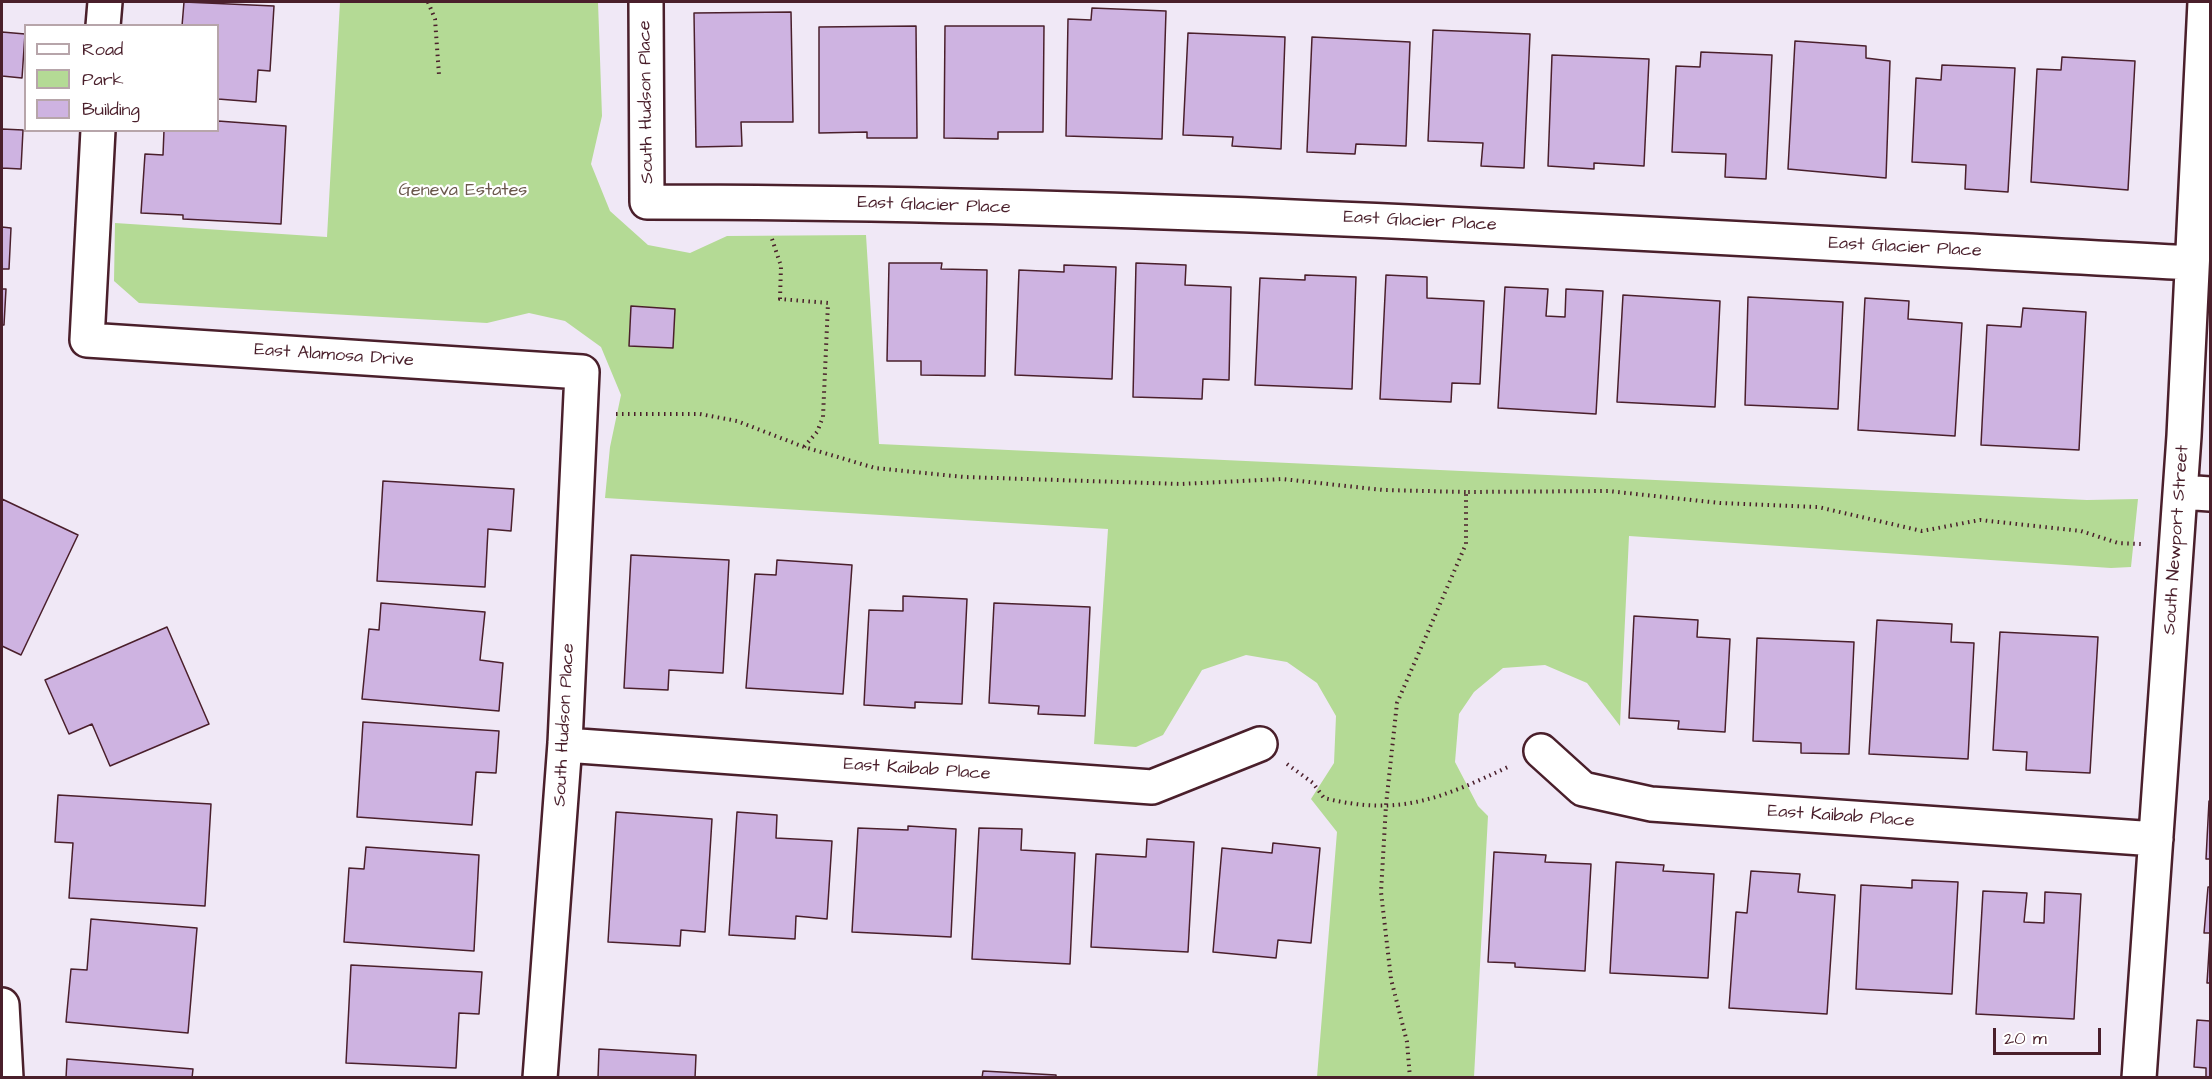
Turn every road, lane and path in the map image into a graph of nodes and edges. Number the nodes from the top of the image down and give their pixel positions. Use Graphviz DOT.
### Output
graph roads {
  1 [pos="105,2"];
  2 [pos="428,2"];
  3 [pos="646,2"];
  4 [pos="2205,2"];
  5 [pos="103,24"];
  6 [pos="439,75"];
  7 [pos="98,132"];
  8 [pos="647,202"];
  9 [pos="770,202"];
  10 [pos="2192,263"];
  11 [pos="582,372"];
  12 [pos="580,414"];
  13 [pos="2198,437"];
  14 [pos="804,447"];
  15 [pos="1466,492"];
  16 [pos="2196,493"];
  17 [pos="2177,546"];
  18 [pos="1260,744"];
  19 [pos="565,746"];
  20 [pos="1541,751"];
  21 [pos="1386,805"];
  22 [pos="2156,839"];
  23 [pos="2,1005"];
  24 [pos="6,1077"];
  25 [pos="540,1077"];
  26 [pos="1410,1077"];
  27 [pos="2139,1077"];
  1 -- 5 [label="street"];
  2 -- 6 [label="path"];
  3 -- 8 [label="street, South Hudson Place"];
  4 -- 10 [label="street, South Newport Street"];
  7 -- 11 [label="street, East Alamosa Drive"];
  8 -- 9 [label="street, East Glacier Place"];
  9 -- 10 [label="street, East Glacier Place"];
  9 -- 14 [label="path"];
  10 -- 13 [label="street, South Newport Street"];
  11 -- 12 [label="street, South Hudson Place"];
  12 -- 14 [label="path"];
  12 -- 19 [label="street, South Hudson Place"];
  13 -- 16 [label="street, South Newport Street"];
  14 -- 15 [label="path"];
  15 -- 17 [label="path"];
  15 -- 21 [label="path"];
  16 -- 17 [label="street, South Newport Street"];
  17 -- 22 [label="street, South Newport Street"];
  18 -- 19 [label="street, East Kaibab Place"];
  18 -- 21 [label="path"];
  19 -- 25 [label="street, South Hudson Place"];
  20 -- 21 [label="path"];
  20 -- 22 [label="street, East Kaibab Place"];
  21 -- 26 [label="path"];
  22 -- 27 [label="street, South Newport Street"];
  23 -- 24 [label="street"];
}
